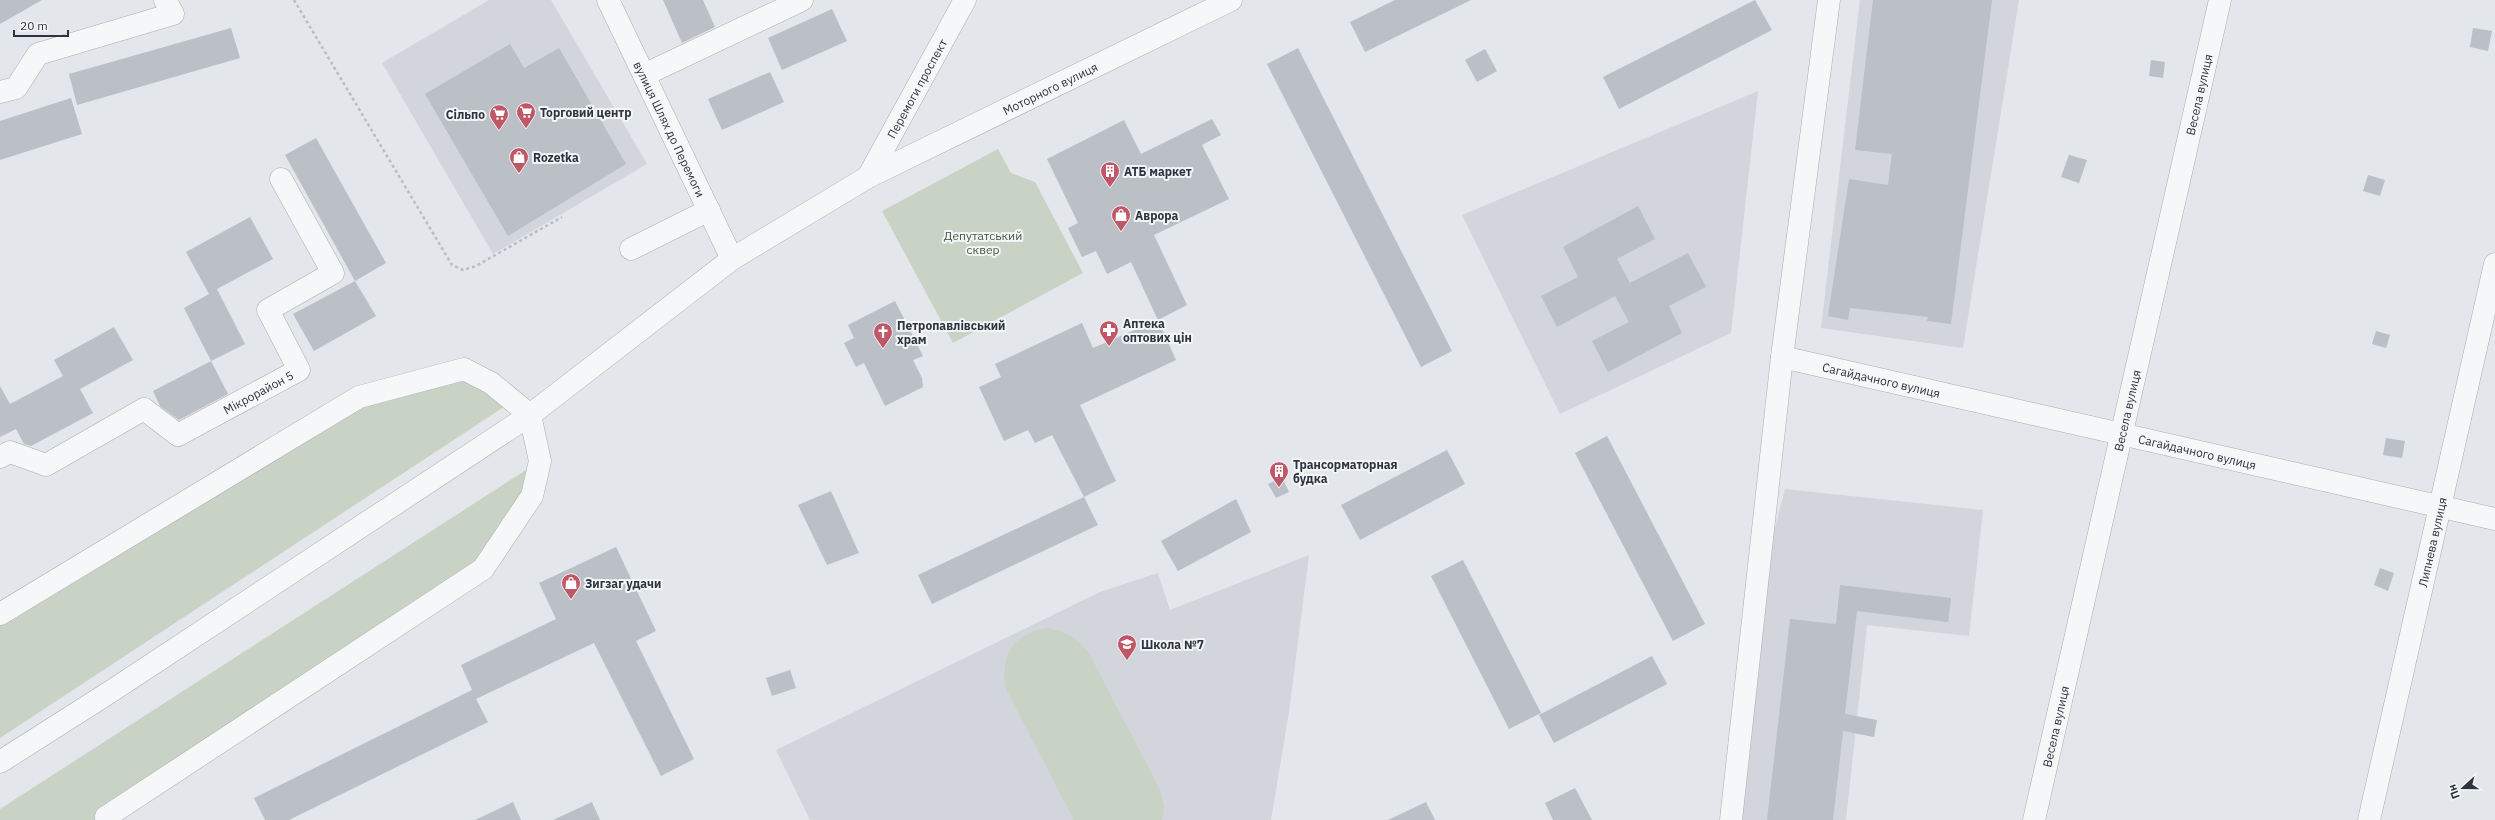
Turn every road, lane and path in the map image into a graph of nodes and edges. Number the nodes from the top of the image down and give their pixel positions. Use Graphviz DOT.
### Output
graph roads {
  1 [pos="165,0"];
  2 [pos="294,0"];
  3 [pos="608,0"];
  4 [pos="802,0"];
  5 [pos="965,0"];
  6 [pos="1231,0"];
  7 [pos="1829,0"];
  8 [pos="2220,0"];
  9 [pos="644,75"];
  10 [pos="0,92"];
  11 [pos="868,177"];
  12 [pos="281,179"];
  13 [pos="709,210"];
  14 [pos="562,217"];
  15 [pos="631,249"];
  16 [pos="732,259"];
  17 [pos="2495,264"];
  18 [pos="1782,357"];
  19 [pos="530,415"];
  20 [pos="2120,436"];
  21 [pos="0,457"];
  22 [pos="2441,507"];
  23 [pos="2495,519"];
  24 [pos="0,614"];
  25 [pos="0,762"];
  26 [pos="108,820"];
  27 [pos="1731,820"];
  28 [pos="2034,820"];
  29 [pos="2369,820"];
  1 -- 10 [label="street"];
  2 -- 14 [label="path"];
  3 -- 9 [label="street, вулиця Шлях до Перемоги"];
  4 -- 9 [label="street"];
  5 -- 11 [label="street, Перемоги проспект"];
  6 -- 11 [label="street, Моторного вулиця"];
  7 -- 18 [label="street"];
  8 -- 20 [label="street, Весела вулиця"];
  9 -- 13 [label="street, вулиця Шлях до Перемоги"];
  11 -- 16 [label="street, Моторного вулиця"];
  12 -- 21 [label="street, Мікрорайон 5"];
  13 -- 15 [label="street"];
  13 -- 16 [label="street, вулиця Шлях до Перемоги"];
  16 -- 19 [label="street, Моторного вулиця"];
  17 -- 22 [label="street, Липнева вулиця"];
  18 -- 20 [label="street, Сагайдачного вулиця"];
  18 -- 27 [label="street"];
  19 -- 24 [label="street"];
  19 -- 25 [label="street, Моторного вулиця"];
  19 -- 26 [label="street"];
  20 -- 22 [label="street, Сагайдачного вулиця"];
  20 -- 28 [label="street, Весела вулиця"];
  22 -- 23 [label="street, Сагайдачного вулиця"];
  22 -- 29 [label="street, Липнева вулиця"];
}
